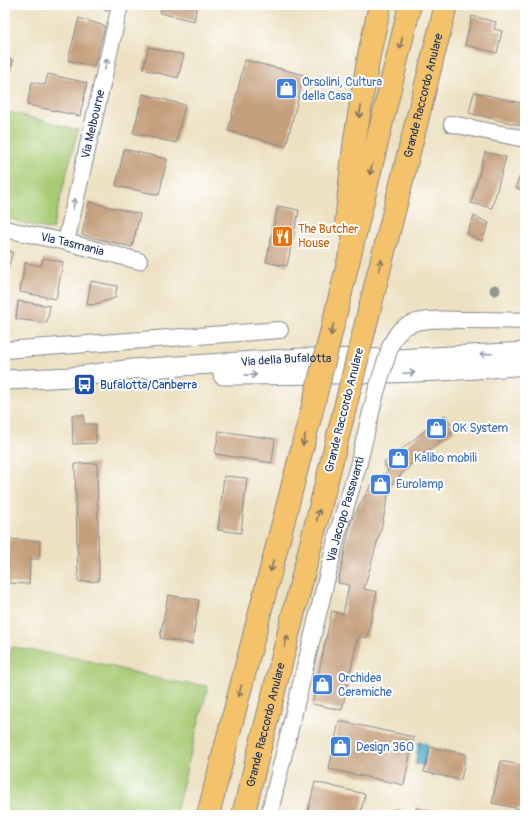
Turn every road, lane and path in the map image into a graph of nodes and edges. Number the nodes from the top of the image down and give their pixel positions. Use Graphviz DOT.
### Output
graph roads {
  1 [pos="120,5"];
  2 [pos="380,5"];
  3 [pos="410,5"];
  4 [pos="446,5"];
  5 [pos="452,124"];
  6 [pos="525,139"];
  7 [pos="5,229"];
  8 [pos="66,242"];
  9 [pos="139,261"];
  10 [pos="348,261"];
  11 [pos="525,321"];
  12 [pos="280,330"];
  13 [pos="5,350"];
  14 [pos="525,352"];
  15 [pos="525,366"];
  16 [pos="72,377"];
  17 [pos="5,380"];
  18 [pos="208,815"];
  19 [pos="243,815"];
  20 [pos="269,815"];
  8 -- 1 [label="street, Via Melbourne, one-way"];
  2 -- 10 [label="highway, one-way"];
  3 -- 10 [label="highway, one-way"];
  19 -- 4 [label="highway, Grande Raccordo Anulare, one-way, bridge"];
  5 -- 6 [label="street"];
  7 -- 8 [label="street, Via Tasmania"];
  8 -- 9 [label="street, Via Tasmania"];
  10 -- 18 [label="highway, one-way, bridge"];
  11 -- 20 [label="street, Via Jacopo Passavanti, bridge"];
  12 -- 13 [label="street"];
  14 -- 16 [label="street, Via della Bufalotta, one-way"];
  16 -- 15 [label="street, Via della Bufalotta, one-way"];
  16 -- 17 [label="street, Via della Bufalotta"];
}
